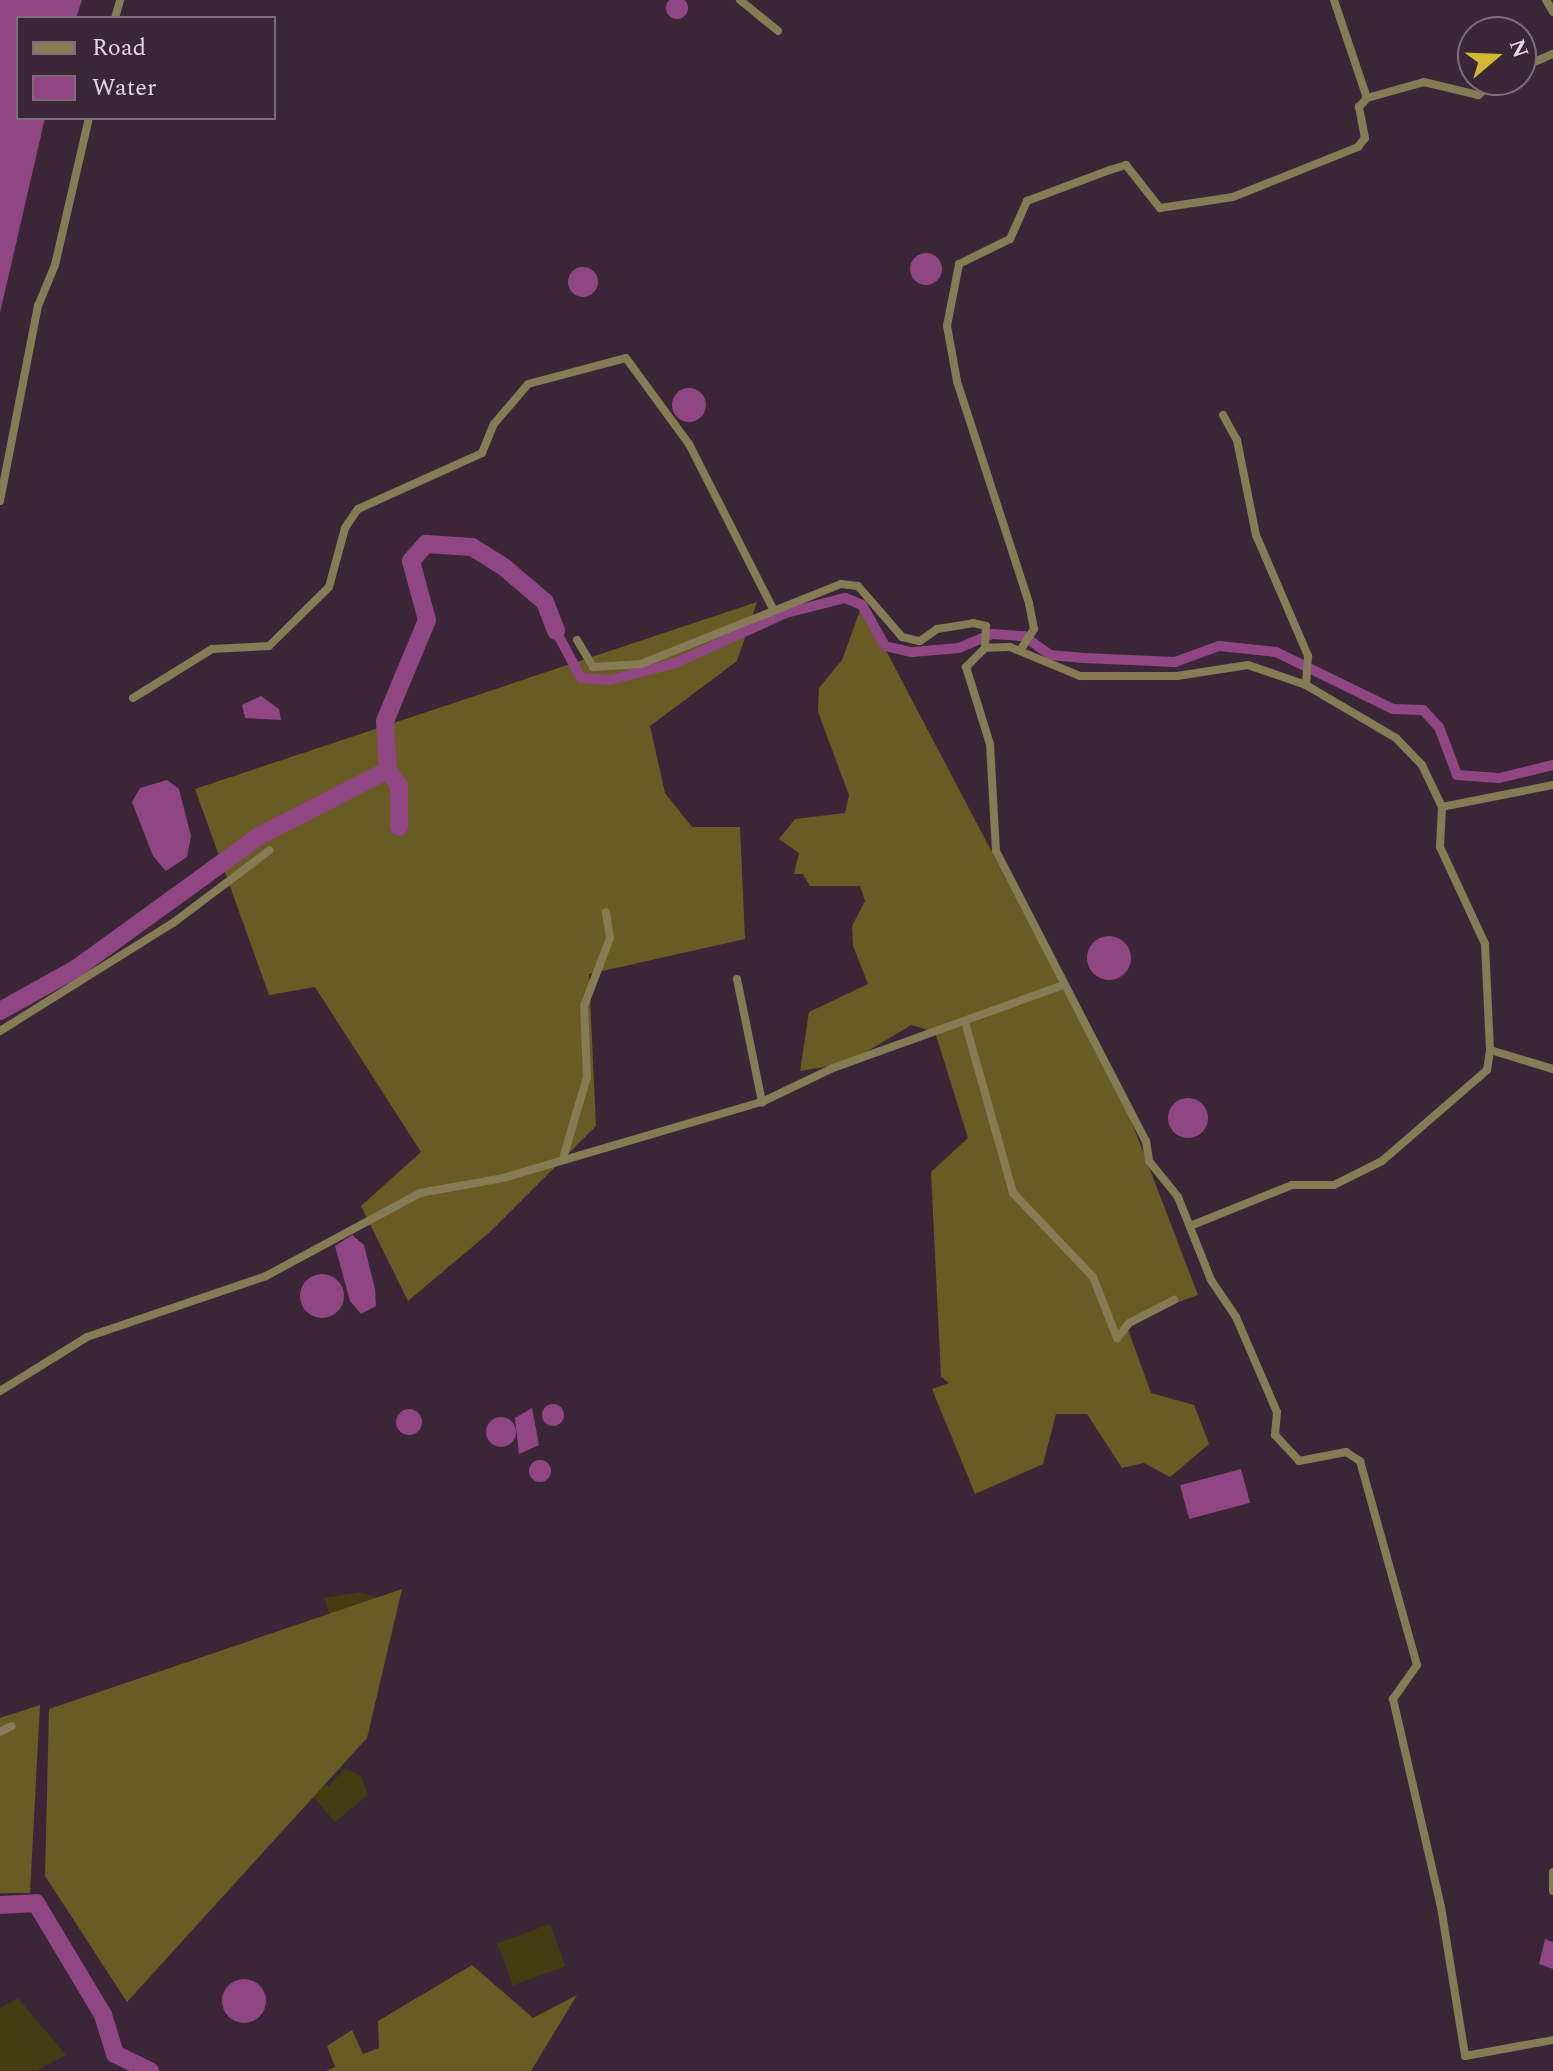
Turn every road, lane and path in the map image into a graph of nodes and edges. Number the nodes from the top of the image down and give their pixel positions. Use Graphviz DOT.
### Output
graph roads {
  1 [pos="740,0"];
  2 [pos="1334,0"];
  3 [pos="1546,0"];
  4 [pos="1553,12"];
  5 [pos="778,31"];
  6 [pos="1457,90"];
  7 [pos="1367,98"];
  8 [pos="89,120"];
  9 [pos="1223,415"];
  10 [pos="0,501"];
  11 [pos="774,611"];
  12 [pos="577,640"];
  13 [pos="985,648"];
  14 [pos="1021,649"];
  15 [pos="1306,682"];
  16 [pos="133,698"];
  17 [pos="1553,785"];
  18 [pos="1442,807"];
  19 [pos="270,850"];
  20 [pos="606,912"];
  21 [pos="737,979"];
  22 [pos="1064,985"];
  23 [pos="965,1022"];
  24 [pos="0,1031"];
  25 [pos="1490,1050"];
  26 [pos="1553,1069"];
  27 [pos="762,1102"];
  28 [pos="564,1155"];
  29 [pos="1190,1226"];
  30 [pos="1174,1300"];
  31 [pos="0,1391"];
  32 [pos="12,1726"];
  33 [pos="0,1732"];
  34 [pos="1553,1872"];
  35 [pos="1553,1891"];
  36 [pos="1553,2040"];
  1 -- 5 [label="street"];
  2 -- 7 [label="street"];
  3 -- 4 [label="street"];
  6 -- 7 [label="street"];
  7 -- 14 [label="street"];
  8 -- 10 [label="street"];
  9 -- 15 [label="street"];
  11 -- 12 [label="street"];
  11 -- 13 [label="street"];
  11 -- 16 [label="street"];
  13 -- 14 [label="street"];
  13 -- 22 [label="street"];
  14 -- 15 [label="street"];
  15 -- 18 [label="street"];
  17 -- 18 [label="street"];
  18 -- 25 [label="street"];
  19 -- 24 [label="street"];
  20 -- 28 [label="street"];
  21 -- 27 [label="street"];
  22 -- 23 [label="street"];
  22 -- 29 [label="street"];
  23 -- 27 [label="street"];
  23 -- 30 [label="street"];
  25 -- 26 [label="street"];
  25 -- 29 [label="street"];
  27 -- 28 [label="street"];
  28 -- 31 [label="street"];
  29 -- 36 [label="street"];
  32 -- 33 [label="street"];
  34 -- 35 [label="street"];
}
